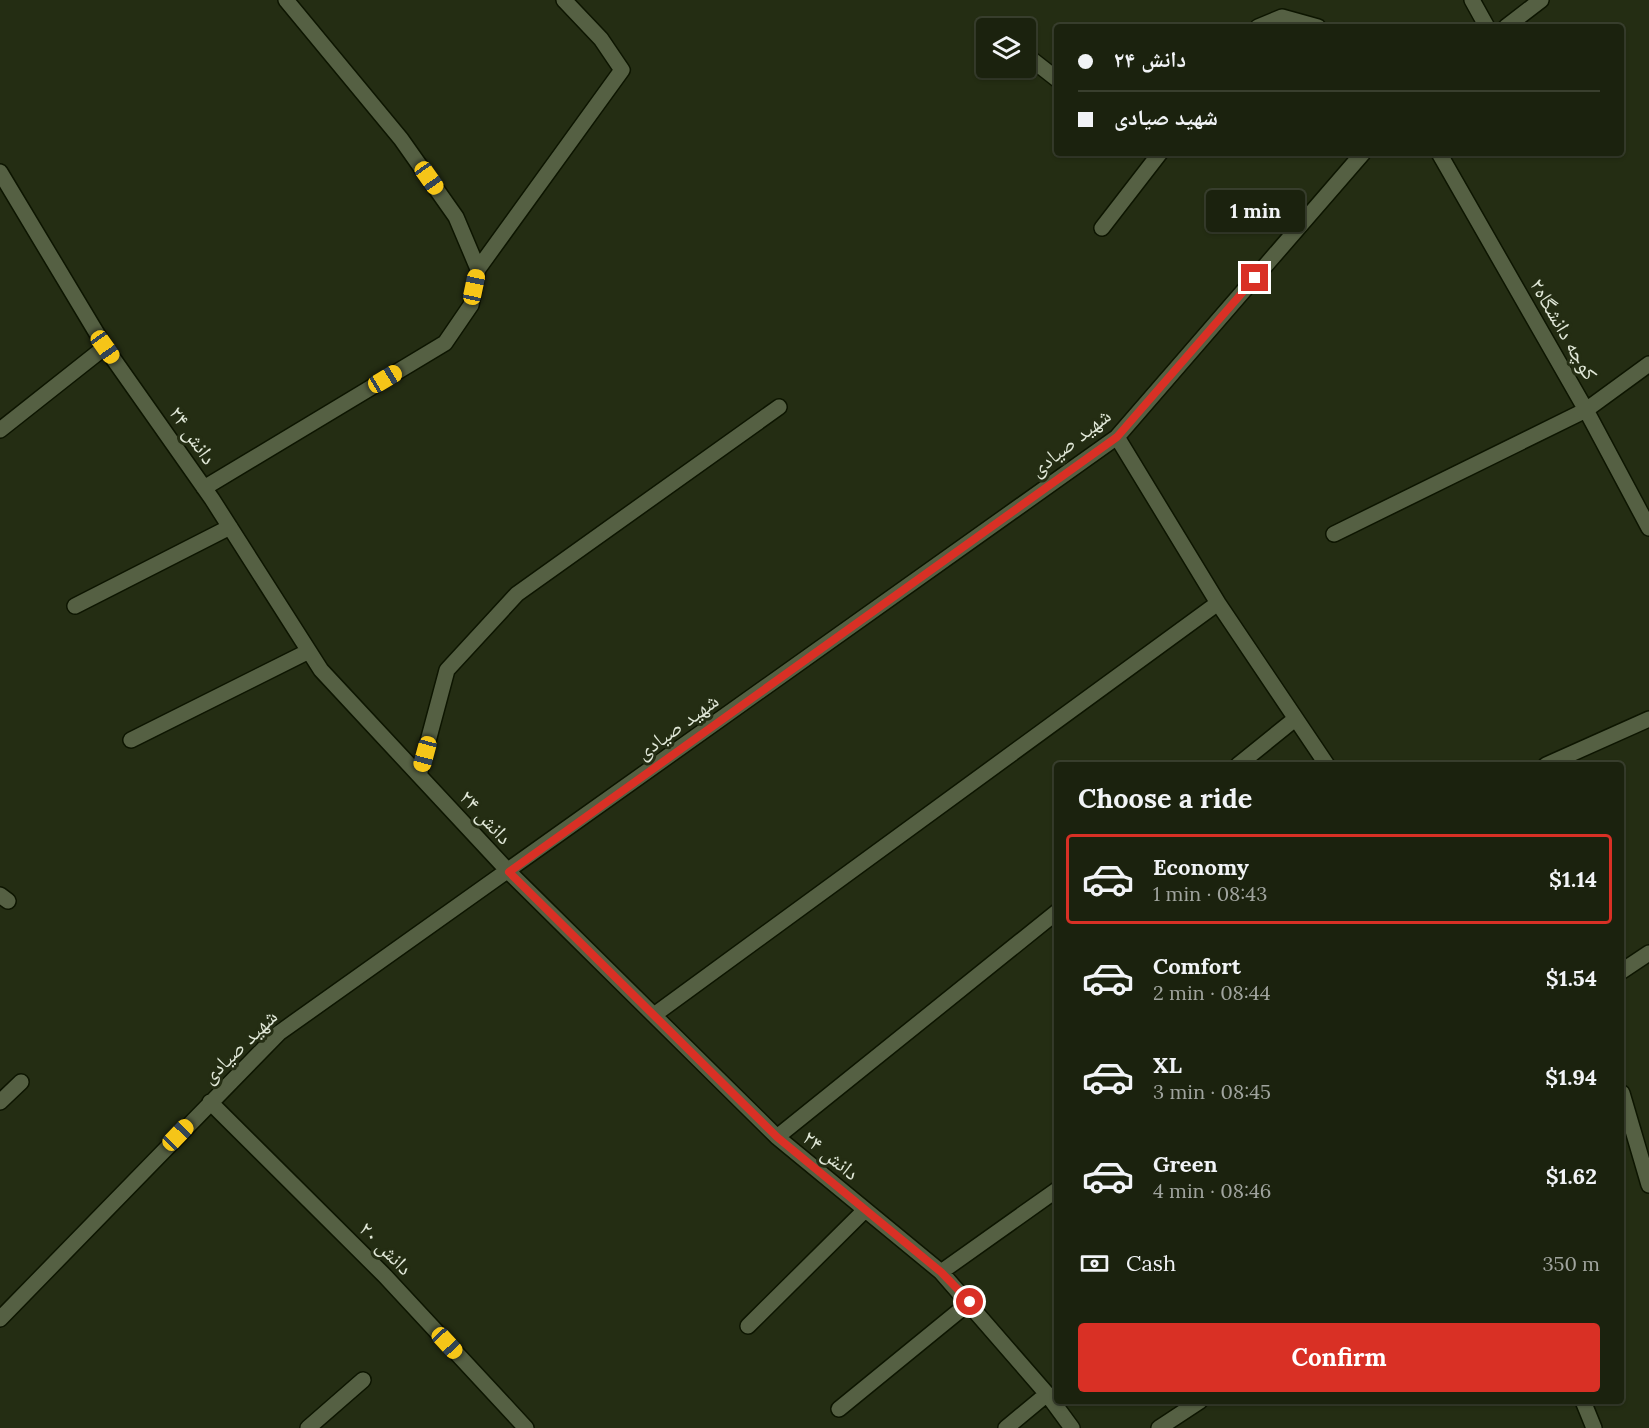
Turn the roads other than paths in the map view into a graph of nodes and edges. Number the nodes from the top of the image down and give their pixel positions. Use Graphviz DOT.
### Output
graph roads {
  1 [pos="286,0"];
  2 [pos="564,0"];
  3 [pos="1472,0"];
  4 [pos="1542,0"];
  5 [pos="1265,24"];
  6 [pos="1307,24"];
  7 [pos="1485,24"];
  8 [pos="1510,24"];
  9 [pos="1036,63"];
  10 [pos="1054,77"];
  11 [pos="1155,156"];
  12 [pos="1360,156"];
  13 [pos="1440,156"];
  14 [pos="0,171"];
  15 [pos="1102,228"];
  16 [pos="478,269"];
  17 [pos="105,347"];
  18 [pos="1649,364"];
  19 [pos="779,407"];
  20 [pos="1586,410"];
  21 [pos="0,430"];
  22 [pos="1117,437"];
  23 [pos="204,488"];
  24 [pos="230,527"];
  25 [pos="1649,528"];
  26 [pos="1334,534"];
  27 [pos="1218,603"];
  28 [pos="75,606"];
  29 [pos="309,651"];
  30 [pos="1295,719"];
  31 [pos="1649,719"];
  32 [pos="131,740"];
  33 [pos="1242,762"];
  34 [pos="1325,762"];
  35 [pos="1553,762"];
  36 [pos="419,775"];
  37 [pos="509,872"];
  38 [pos="1054,913"];
  39 [pos="1649,952"];
  40 [pos="1624,970"];
  41 [pos="654,1015"];
  42 [pos="21,1082"];
  43 [pos="1624,1100"];
  44 [pos="0,1102"];
  45 [pos="210,1102"];
  46 [pos="777,1137"];
  47 [pos="1649,1185"];
  48 [pos="1054,1192"];
  49 [pos="866,1210"];
  50 [pos="941,1272"];
  51 [pos="970,1302"];
  52 [pos="0,1319"];
  53 [pos="748,1326"];
  54 [pos="363,1380"];
  55 [pos="1047,1394"];
  56 [pos="1054,1404"];
  57 [pos="1054,1404"];
  58 [pos="1195,1404"];
  59 [pos="1584,1404"];
  60 [pos="839,1409"];
  61 [pos="308,1428"];
  62 [pos="526,1428"];
  63 [pos="1006,1428"];
  64 [pos="1072,1428"];
  65 [pos="1158,1428"];
  66 [pos="1594,1428"];
  1 -- 16 [label="street"];
  2 -- 16 [label="street"];
  3 -- 7 [label="street"];
  4 -- 8 [label="street"];
  5 -- 6 [label="street"];
  9 -- 10 [label="street"];
  11 -- 15 [label="street"];
  12 -- 22 [label="street, شهید صیادی"];
  13 -- 20 [label="street, کوچه دانشگاه۲"];
  14 -- 17 [label="street, دانش ۲۴"];
  16 -- 23 [label="street"];
  17 -- 21 [label="street"];
  17 -- 23 [label="street, دانش ۲۴"];
  18 -- 20 [label="street"];
  19 -- 36 [label="street"];
  20 -- 25 [label="street, کوچه دانشگاه۲"];
  20 -- 26 [label="street"];
  22 -- 27 [label="street"];
  22 -- 37 [label="street, شهید صیادی"];
  23 -- 24 [label="street, دانش ۲۴"];
  24 -- 28 [label="street"];
  24 -- 29 [label="street, دانش ۲۴"];
  27 -- 30 [label="street"];
  27 -- 41 [label="street"];
  29 -- 32 [label="street"];
  29 -- 36 [label="street, دانش ۲۴"];
  30 -- 33 [label="street"];
  30 -- 34 [label="street"];
  31 -- 35 [label="street"];
  36 -- 37 [label="street, دانش ۲۴"];
  37 -- 41 [label="street, دانش ۲۴"];
  37 -- 45 [label="street, شهید صیادی"];
  38 -- 46 [label="street"];
  39 -- 40 [label="street"];
  41 -- 46 [label="street, دانش ۲۴"];
  42 -- 44 [label="street"];
  43 -- 47 [label="street"];
  45 -- 52 [label="street, شهید صیادی"];
  45 -- 62 [label="street, دانش ۲۰"];
  46 -- 49 [label="street, دانش ۲۴"];
  48 -- 50 [label="street"];
  49 -- 50 [label="street, دانش ۲۴"];
  49 -- 53 [label="street"];
  50 -- 51 [label="street, دانش ۲۴"];
  51 -- 55 [label="street, دانش ۲۴"];
  51 -- 60 [label="street"];
  54 -- 61 [label="street"];
  55 -- 57 [label="street, دانش ۲۴"];
  55 -- 63 [label="street"];
  56 -- 64 [label="street, دانش ۲۴"];
  58 -- 65 [label="street"];
  59 -- 66 [label="street"];
}
